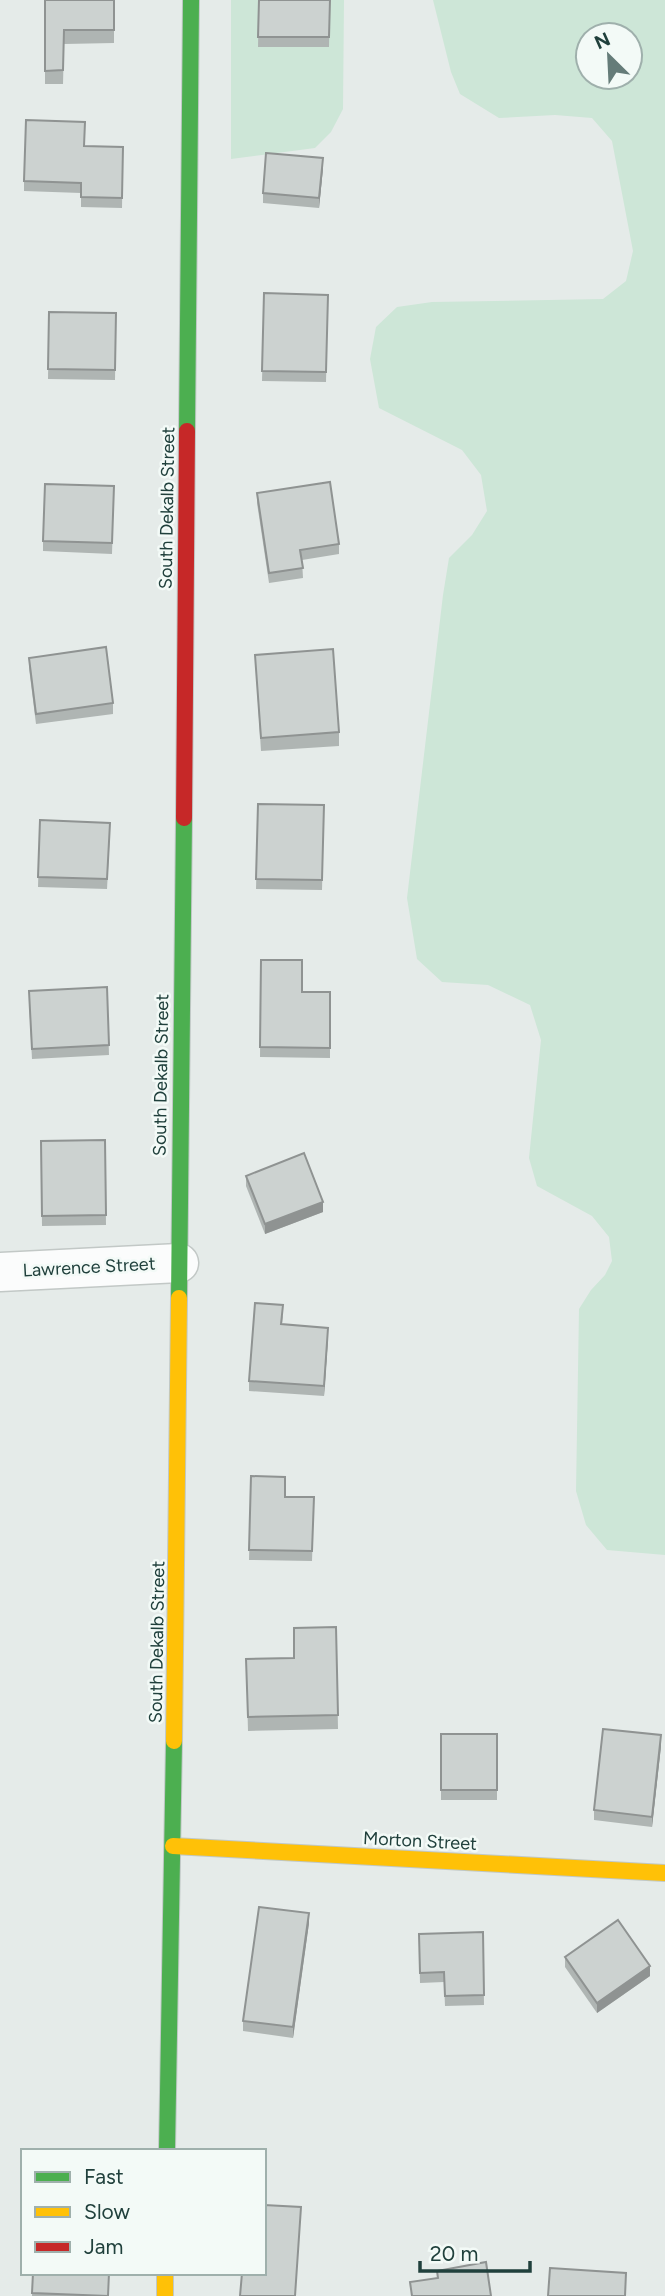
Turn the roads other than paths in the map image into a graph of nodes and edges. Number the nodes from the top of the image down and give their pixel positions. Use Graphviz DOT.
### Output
graph roads {
  1 [pos="191,0"];
  2 [pos="179,1263"];
  3 [pos="0,1272"];
  4 [pos="173,1846"];
  5 [pos="665,1873"];
  6 [pos="167,2149"];
  7 [pos="165,2275"];
  8 [pos="165,2296"];
  1 -- 2 [label="main road, South Dekalb Street"];
  2 -- 3 [label="street, Lawrence Street"];
  2 -- 4 [label="main road, South Dekalb Street"];
  4 -- 5 [label="main road, Morton Street"];
  4 -- 6 [label="main road, South Dekalb Street"];
  7 -- 8 [label="main road"];
}
